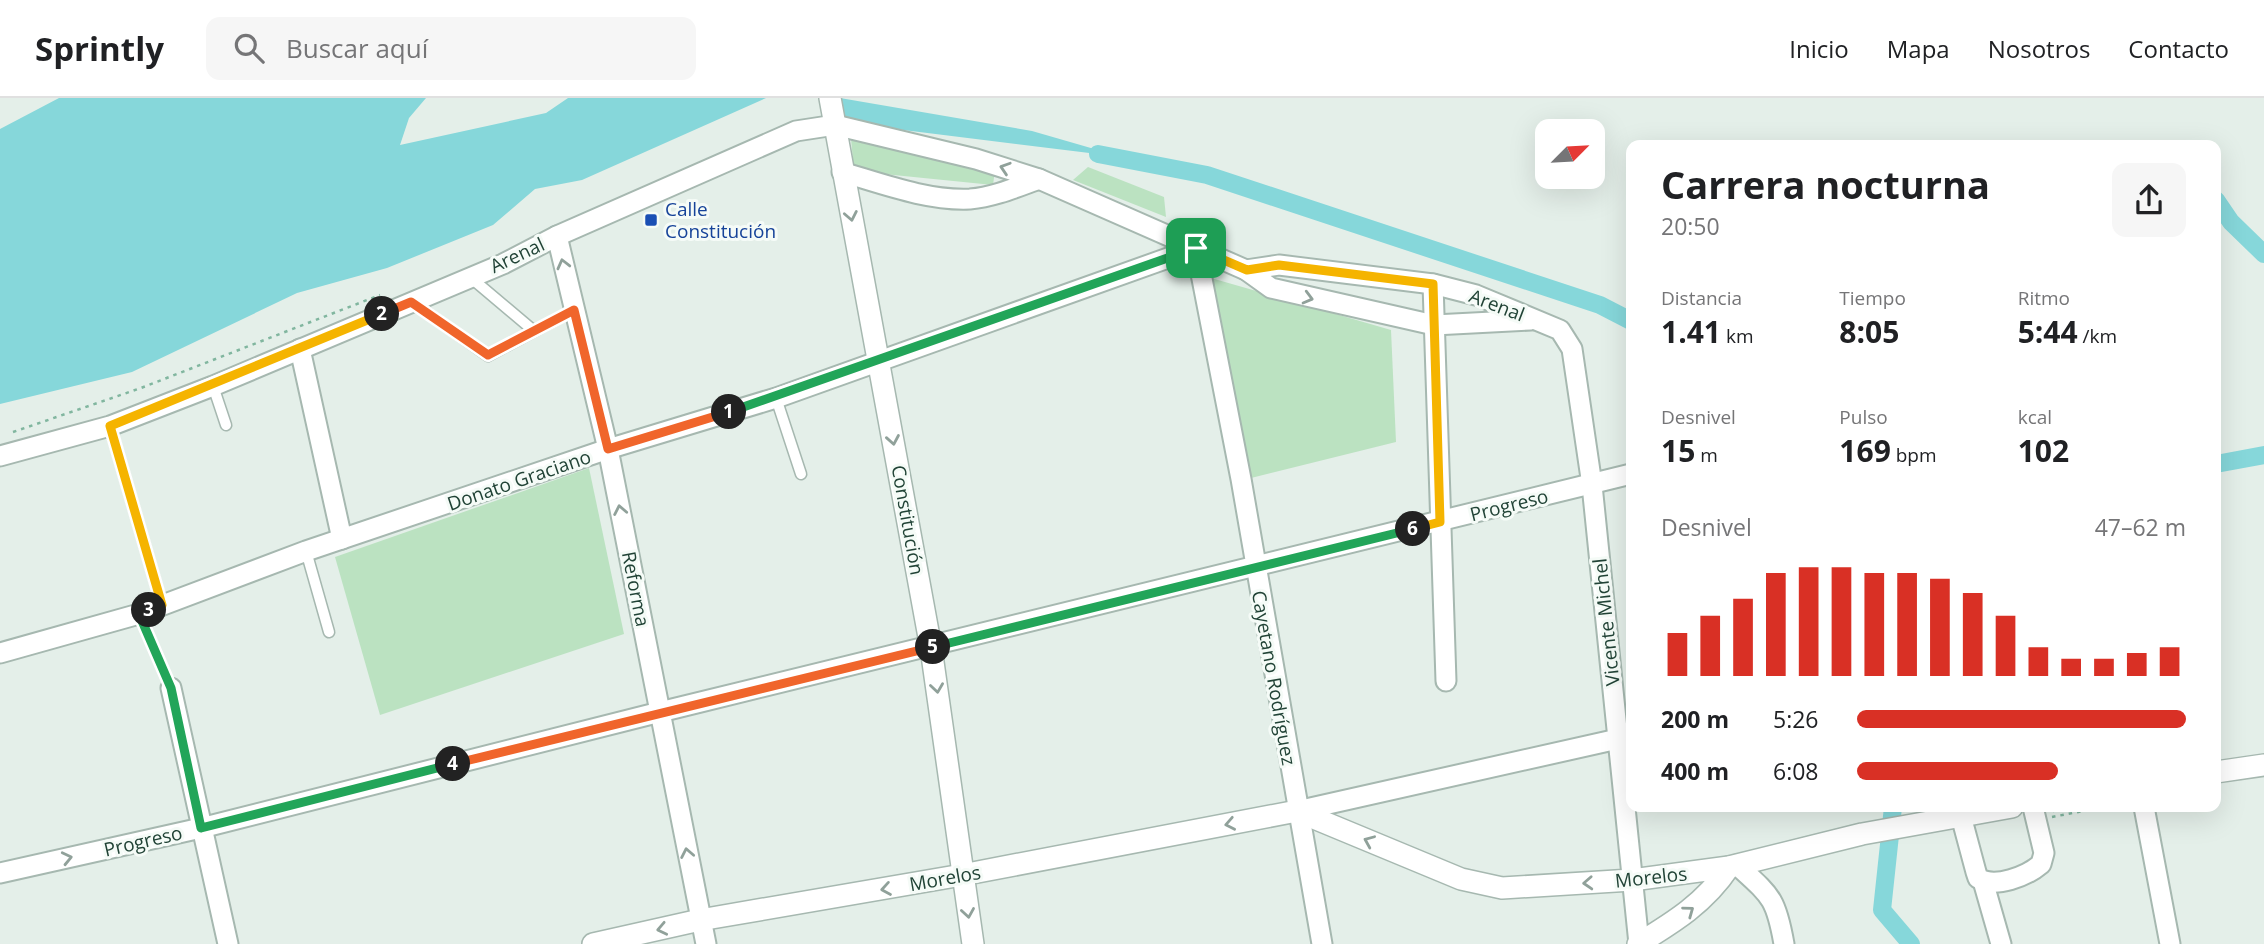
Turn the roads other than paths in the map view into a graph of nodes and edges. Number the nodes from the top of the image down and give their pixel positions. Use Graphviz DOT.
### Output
graph roads {
  1 [pos="830,98"];
  2 [pos="835,125"];
  3 [pos="842,172"];
  4 [pos="1039,179"];
  5 [pos="557,236"];
  6 [pos="1196,248"];
  7 [pos="1247,270"];
  8 [pos="470,277"];
  9 [pos="1433,284"];
  10 [pos="411,302"];
  11 [pos="574,310"];
  12 [pos="1535,320"];
  13 [pos="1434,325"];
  14 [pos="534,331"];
  15 [pos="300,349"];
  16 [pos="879,361"];
  17 [pos="213,386"];
  18 [pos="776,398"];
  19 [pos="226,425"];
  20 [pos="110,426"];
  21 [pos="608,449"];
  22 [pos="0,456"];
  23 [pos="801,474"];
  24 [pos="1626,475"];
  25 [pos="1592,485"];
  26 [pos="1440,522"];
  27 [pos="342,539"];
  28 [pos="306,551"];
  29 [pos="1255,568"];
  30 [pos="162,605"];
  31 [pos="330,632"];
  32 [pos="931,648"];
  33 [pos="0,653"];
  34 [pos="1446,681"];
  35 [pos="171,688"];
  36 [pos="660,712"];
  37 [pos="1624,738"];
  38 [pos="2264,765"];
  39 [pos="2221,771"];
  40 [pos="1626,774"];
  41 [pos="1297,811"];
  42 [pos="1628,812"];
  43 [pos="1984,812"];
  44 [pos="2034,812"];
  45 [pos="2145,812"];
  46 [pos="1961,816"];
  47 [pos="201,828"];
  48 [pos="1733,866"];
  49 [pos="0,873"];
  50 [pos="962,876"];
  51 [pos="1632,880"];
  52 [pos="1983,881"];
  53 [pos="700,920"];
  54 [pos="228,944"];
  55 [pos="593,944"];
  56 [pos="706,944"];
  57 [pos="973,944"];
  58 [pos="1322,944"];
  59 [pos="1639,944"];
  60 [pos="1784,944"];
  61 [pos="2001,944"];
  62 [pos="2170,944"];
  1 -- 2 [label="street, Constitución"];
  2 -- 3 [label="street, Constitución"];
  4 -- 2 [label="street, Arenal, one-way"];
  2 -- 5 [label="street, Arenal"];
  3 -- 4 [label="street"];
  3 -- 16 [label="street, Constitución, one-way"];
  4 -- 6 [label="street, Arenal"];
  5 -- 8 [label="street, Arenal"];
  11 -- 5 [label="street, Reforma, one-way"];
  6 -- 7 [label="street, Arenal"];
  6 -- 16 [label="street, Donato Graciano"];
  6 -- 29 [label="street, Cayetano Rodríguez"];
  7 -- 9 [label="street, Arenal"];
  7 -- 13 [label="street, Arenal, one-way"];
  8 -- 10 [label="street, Arenal"];
  8 -- 14 [label="lane"];
  9 -- 12 [label="street, Arenal"];
  9 -- 13 [label="street"];
  10 -- 14 [label="lane"];
  10 -- 15 [label="street, Arenal"];
  11 -- 14 [label="lane"];
  11 -- 21 [label="street, Reforma"];
  12 -- 13 [label="street, Arenal"];
  12 -- 25 [label="street, Vicente Michel"];
  13 -- 26 [label="street"];
  15 -- 17 [label="street, Arenal"];
  15 -- 27 [label="street"];
  16 -- 18 [label="street, Donato Graciano"];
  16 -- 32 [label="street, Constitución, one-way"];
  17 -- 19 [label="lane"];
  17 -- 20 [label="street, Arenal"];
  18 -- 21 [label="street, Donato Graciano"];
  18 -- 23 [label="lane"];
  20 -- 22 [label="street, Arenal"];
  20 -- 30 [label="lane"];
  21 -- 27 [label="street, Donato Graciano"];
  36 -- 21 [label="street, Reforma, one-way"];
  24 -- 25 [label="street, Progreso"];
  25 -- 26 [label="street, Progreso"];
  25 -- 37 [label="street, Vicente Michel"];
  26 -- 29 [label="street, Progreso"];
  26 -- 34 [label="street"];
  27 -- 28 [label="street, Donato Graciano"];
  28 -- 30 [label="street, Donato Graciano"];
  28 -- 31 [label="lane"];
  29 -- 32 [label="street, Progreso"];
  29 -- 41 [label="street, Cayetano Rodríguez"];
  30 -- 33 [label="street, Donato Graciano"];
  32 -- 36 [label="street, Progreso"];
  32 -- 50 [label="street, Constitución, one-way"];
  35 -- 47 [label="street"];
  36 -- 47 [label="street, Progreso"];
  53 -- 36 [label="street, Reforma, one-way"];
  37 -- 40 [label="street, Vicente Michel"];
  37 -- 41 [label="street, Morelos"];
  38 -- 39 [label="street"];
  41 -- 50 [label="street, Morelos, one-way"];
  51 -- 41 [label="street, Morelos, one-way"];
  41 -- 58 [label="street, Cayetano Rodríguez"];
  42 -- 51 [label="street, Vicente Michel"];
  43 -- 46 [label="street, Morelos"];
  44 -- 52 [label="street"];
  45 -- 62 [label="street"];
  46 -- 48 [label="street, Morelos"];
  46 -- 52 [label="street"];
  49 -- 47 [label="street, Progreso, one-way"];
  47 -- 54 [label="street"];
  48 -- 51 [label="street, Morelos"];
  59 -- 48 [label="street, one-way"];
  48 -- 60 [label="street"];
  50 -- 53 [label="street, Morelos, one-way"];
  50 -- 57 [label="street, Constitución, one-way"];
  51 -- 59 [label="street, Vicente Michel"];
  52 -- 61 [label="street"];
  53 -- 55 [label="street, Morelos, one-way"];
  53 -- 56 [label="street, Reforma"];
}
